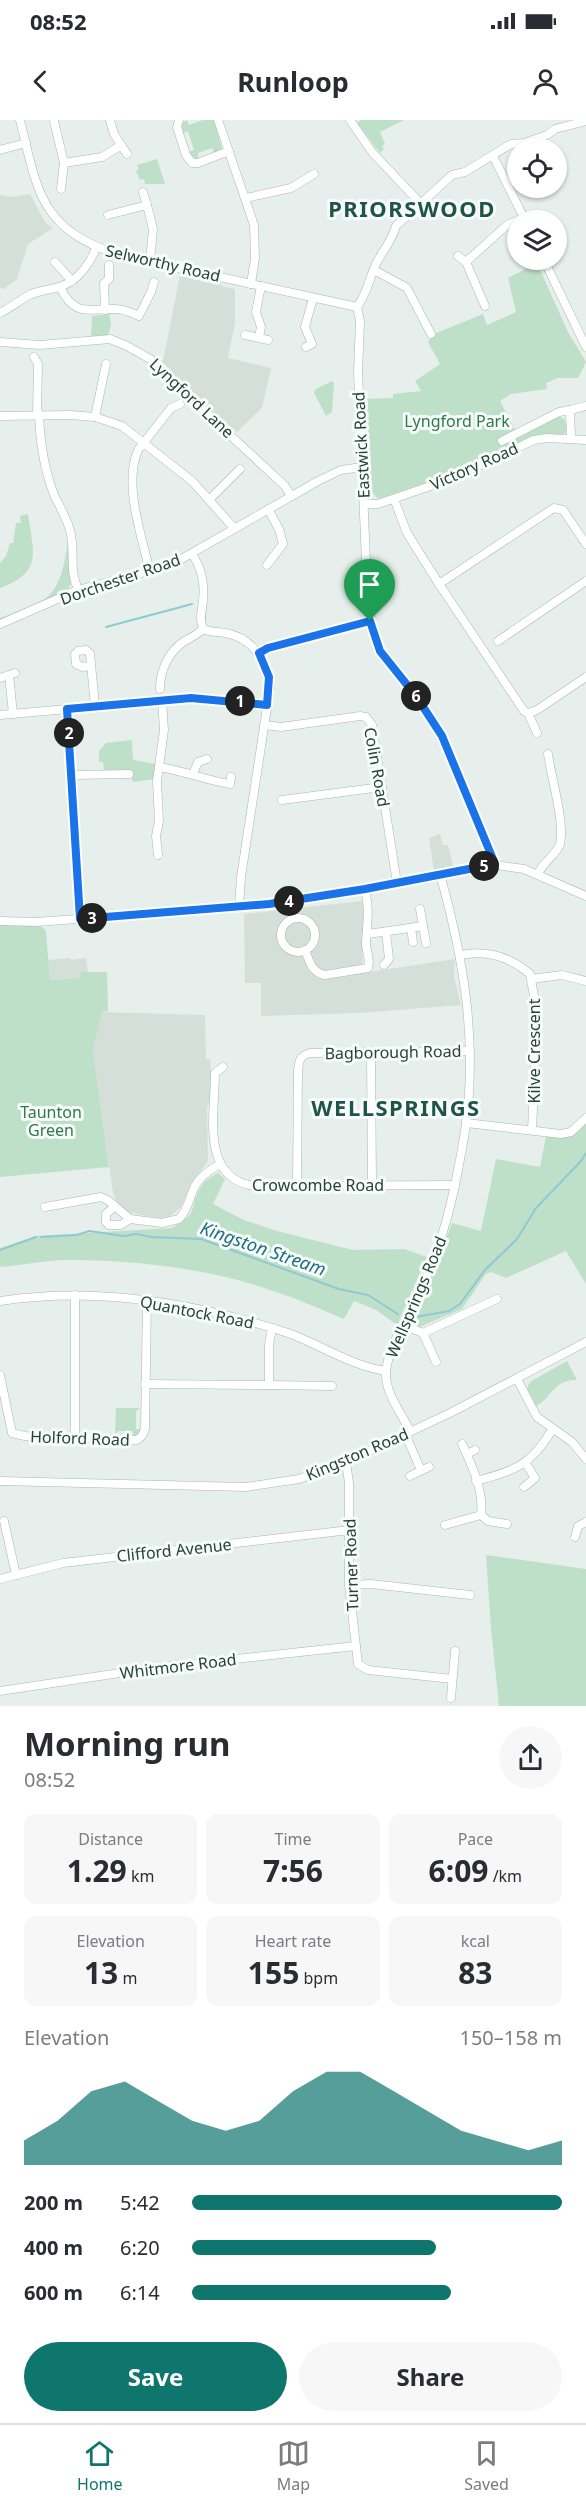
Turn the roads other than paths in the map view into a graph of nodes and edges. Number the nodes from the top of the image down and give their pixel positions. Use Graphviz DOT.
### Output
graph roads {
  1 [pos="20,120"];
  2 [pos="110,120"];
  3 [pos="179,120"];
  4 [pos="218,120"];
  5 [pos="350,120"];
  6 [pos="586,121"];
  7 [pos="57,126"];
  8 [pos="26,143"];
  9 [pos="120,146"];
  10 [pos="0,150"];
  11 [pos="229,151"];
  12 [pos="127,154"];
  13 [pos="493,156"];
  14 [pos="64,163"];
  15 [pos="314,174"];
  16 [pos="64,184"];
  17 [pos="143,192"];
  18 [pos="246,198"];
  19 [pos="420,203"];
  20 [pos="147,206"];
  21 [pos="520,210"];
  22 [pos="108,215"];
  23 [pos="507,225"];
  24 [pos="96,248"];
  25 [pos="458,256"];
  26 [pos="150,261"];
  27 [pos="55,262"];
  28 [pos="466,262"];
  29 [pos="109,265"];
  30 [pos="374,270"];
  31 [pos="549,270"];
  32 [pos="72,281"];
  33 [pos="154,282"];
  34 [pos="251,284"];
  35 [pos="261,286"];
  36 [pos="60,287"];
  37 [pos="313,298"];
  38 [pos="485,306"];
  39 [pos="357,307"];
  40 [pos="105,310"];
  41 [pos="0,313"];
  42 [pos="426,331"];
  43 [pos="583,333"];
  44 [pos="245,335"];
  45 [pos="259,338"];
  46 [pos="268,340"];
  47 [pos="0,342"];
  48 [pos="586,346"];
  49 [pos="306,347"];
  50 [pos="34,357"];
  51 [pos="106,364"];
  52 [pos="180,404"];
  53 [pos="586,406"];
  54 [pos="570,411"];
  55 [pos="38,414"];
  56 [pos="0,416"];
  57 [pos="95,417"];
  58 [pos="571,438"];
  59 [pos="586,440"];
  60 [pos="144,441"];
  61 [pos="502,441"];
  62 [pos="362,467"];
  63 [pos="240,469"];
  64 [pos="291,496"];
  65 [pos="210,499"];
  66 [pos="394,499"];
  67 [pos="364,504"];
  68 [pos="267,509"];
  69 [pos="234,528"];
  70 [pos="586,544"];
  71 [pos="192,554"];
  72 [pos="267,565"];
  73 [pos="150,572"];
  74 [pos="586,581"];
  75 [pos="439,584"];
  76 [pos="78,590"];
  77 [pos="370,621"];
  78 [pos="0,624"];
  79 [pos="203,629"];
  80 [pos="498,641"];
  81 [pos="259,653"];
  82 [pos="91,666"];
  83 [pos="161,675"];
  84 [pos="586,677"];
  85 [pos="0,678"];
  86 [pos="171,678"];
  87 [pos="160,689"];
  88 [pos="162,700"];
  89 [pos="267,705"];
  90 [pos="95,706"];
  91 [pos="67,709"];
  92 [pos="528,713"];
  93 [pos="13,714"];
  94 [pos="0,715"];
  95 [pos="264,725"];
  96 [pos="537,733"];
  97 [pos="548,754"];
  98 [pos="207,759"];
  99 [pos="159,767"];
  100 [pos="129,774"];
  101 [pos="193,774"];
  102 [pos="73,775"];
  103 [pos="230,780"];
  104 [pos="382,786"];
  105 [pos="282,800"];
  106 [pos="155,849"];
  107 [pos="495,864"];
  108 [pos="440,874"];
  109 [pos="538,874"];
  110 [pos="397,883"];
  111 [pos="365,889"];
  112 [pos="586,896"];
  113 [pos="239,908"];
  114 [pos="420,909"];
  115 [pos="80,919"];
  116 [pos="0,921"];
  117 [pos="423,926"];
  118 [pos="411,928"];
  119 [pos="386,932"];
  120 [pos="368,934"];
  121 [pos="413,942"];
  122 [pos="426,943"];
  123 [pos="305,950"];
  124 [pos="461,955"];
  125 [pos="384,965"];
  126 [pos="531,979"];
  127 [pos="586,981"];
  128 [pos="470,1051"];
  129 [pos="371,1053"];
  130 [pos="223,1067"];
  131 [pos="586,1118"];
  132 [pos="466,1123"];
  133 [pos="532,1130"];
  134 [pos="220,1164"];
  135 [pos="297,1185"];
  136 [pos="372,1185"];
  137 [pos="455,1185"];
  138 [pos="45,1207"];
  139 [pos="114,1207"];
  140 [pos="130,1219"];
  141 [pos="75,1295"];
  142 [pos="497,1299"];
  143 [pos="147,1300"];
  144 [pos="0,1301"];
  145 [pos="403,1325"];
  146 [pos="272,1328"];
  147 [pos="423,1333"];
  148 [pos="586,1342"];
  149 [pos="436,1362"];
  150 [pos="386,1371"];
  151 [pos="0,1375"];
  152 [pos="517,1379"];
  153 [pos="146,1384"];
  154 [pos="269,1385"];
  155 [pos="332,1386"];
  156 [pos="552,1430"];
  157 [pos="407,1432"];
  158 [pos="75,1438"];
  159 [pos="462,1444"];
  160 [pos="475,1450"];
  161 [pos="466,1454"];
  162 [pos="586,1458"];
  163 [pos="346,1462"];
  164 [pos="526,1464"];
  165 [pos="410,1476"];
  166 [pos="535,1478"];
  167 [pos="545,1480"];
  168 [pos="0,1481"];
  169 [pos="476,1481"];
  170 [pos="524,1487"];
  171 [pos="481,1515"];
  172 [pos="5,1521"];
  173 [pos="586,1522"];
  174 [pos="507,1524"];
  175 [pos="350,1530"];
  176 [pos="456,1532"];
  177 [pos="575,1537"];
  178 [pos="16,1575"];
  179 [pos="0,1579"];
  180 [pos="348,1585"];
  181 [pos="470,1595"];
  182 [pos="356,1646"];
  183 [pos="455,1651"];
  184 [pos="452,1679"];
  185 [pos="0,1691"];
  186 [pos="451,1698"];
  1 -- 8 [label="street, Selworthy Road"];
  2 -- 9 [label="street"];
  3 -- 11 [label="street"];
  4 -- 11 [label="street"];
  5 -- 19 [label="street"];
  6 -- 13 [label="street"];
  7 -- 14 [label="street"];
  8 -- 10 [label="street"];
  8 -- 24 [label="street, Selworthy Road"];
  9 -- 12 [label="street"];
  9 -- 14 [label="street"];
  11 -- 18 [label="street"];
  13 -- 19 [label="street"];
  13 -- 21 [label="street"];
  14 -- 16 [label="street"];
  15 -- 18 [label="street"];
  17 -- 20 [label="street"];
  18 -- 34 [label="street"];
  19 -- 30 [label="street"];
  20 -- 22 [label="street"];
  20 -- 26 [label="street"];
  23 -- 28 [label="street"];
  24 -- 26 [label="street, Selworthy Road"];
  24 -- 32 [label="street"];
  25 -- 28 [label="street"];
  26 -- 34 [label="street, Selworthy Road"];
  27 -- 32 [label="street"];
  28 -- 38 [label="street"];
  29 -- 40 [label="street"];
  30 -- 39 [label="street"];
  30 -- 42 [label="street"];
  31 -- 43 [label="street"];
  32 -- 36 [label="street"];
  33 -- 40 [label="street"];
  34 -- 35 [label="street, Selworthy Road"];
  35 -- 37 [label="street, Selworthy Road"];
  35 -- 45 [label="street"];
  36 -- 40 [label="street"];
  36 -- 41 [label="street"];
  37 -- 39 [label="street, Selworthy Road"];
  37 -- 49 [label="street"];
  39 -- 62 [label="street, Eastwick Road"];
  43 -- 48 [label="street"];
  44 -- 45 [label="street"];
  45 -- 46 [label="street"];
  47 -- 64 [label="street, Lyngford Lane"];
  50 -- 55 [label="street"];
  51 -- 57 [label="street"];
  52 -- 60 [label="street"];
  53 -- 54 [label="street"];
  54 -- 58 [label="street"];
  54 -- 61 [label="street"];
  55 -- 56 [label="street"];
  55 -- 57 [label="street"];
  55 -- 76 [label="street"];
  57 -- 60 [label="street"];
  58 -- 59 [label="street, Victory Road"];
  58 -- 66 [label="street, Victory Road"];
  60 -- 65 [label="street"];
  60 -- 73 [label="street"];
  62 -- 64 [label="street, Dorchester Road"];
  62 -- 67 [label="street, Eastwick Road"];
  63 -- 65 [label="street"];
  64 -- 68 [label="street, Dorchester Road"];
  65 -- 69 [label="street"];
  66 -- 67 [label="street, Victory Road"];
  66 -- 75 [label="street"];
  67 -- 77 [label="street, Eastwick Road"];
  68 -- 69 [label="street, Dorchester Road"];
  68 -- 72 [label="street"];
  69 -- 71 [label="street, Dorchester Road"];
  70 -- 75 [label="street"];
  71 -- 73 [label="street, Dorchester Road"];
  71 -- 79 [label="street"];
  73 -- 76 [label="street, Dorchester Road"];
  74 -- 80 [label="street"];
  75 -- 92 [label="street"];
  76 -- 78 [label="street, Dorchester Road"];
  77 -- 81 [label="street"];
  77 -- 107 [label="street, Eastwick Road"];
  79 -- 81 [label="street"];
  79 -- 83 [label="street"];
  81 -- 89 [label="street"];
  82 -- 90 [label="street"];
  83 -- 86 [label="street"];
  83 -- 87 [label="street"];
  84 -- 92 [label="street"];
  85 -- 93 [label="street"];
  88 -- 89 [label="street"];
  88 -- 90 [label="street"];
  88 -- 99 [label="street"];
  89 -- 95 [label="street"];
  90 -- 91 [label="street"];
  91 -- 93 [label="street"];
  91 -- 102 [label="street"];
  92 -- 96 [label="street"];
  93 -- 94 [label="street"];
  95 -- 104 [label="street, Colin Road"];
  95 -- 113 [label="street"];
  97 -- 109 [label="street"];
  98 -- 101 [label="street"];
  99 -- 101 [label="street"];
  99 -- 106 [label="street"];
  100 -- 102 [label="street"];
  101 -- 103 [label="street"];
  102 -- 115 [label="street"];
  104 -- 105 [label="street"];
  104 -- 110 [label="street, Colin Road"];
  107 -- 108 [label="street"];
  107 -- 109 [label="street"];
  108 -- 110 [label="street"];
  108 -- 124 [label="street, Wellsprings Road"];
  109 -- 112 [label="street"];
  110 -- 111 [label="street"];
  111 -- 113 [label="street"];
  111 -- 120 [label="street"];
  113 -- 115 [label="street"];
  114 -- 117 [label="street"];
  115 -- 116 [label="street"];
  117 -- 118 [label="street"];
  117 -- 122 [label="street"];
  118 -- 119 [label="street"];
  118 -- 121 [label="street"];
  119 -- 120 [label="street"];
  119 -- 125 [label="street"];
  120 -- 123 [label="street"];
  123 -- 123 [label="street"];
  124 -- 126 [label="street, Kilve Crescent"];
  124 -- 128 [label="street, Wellsprings Road"];
  126 -- 127 [label="street"];
  126 -- 133 [label="street, Kilve Crescent"];
  128 -- 129 [label="street, Bagborough Road"];
  128 -- 132 [label="street, Wellsprings Road"];
  129 -- 135 [label="street, Bagborough Road"];
  129 -- 136 [label="street"];
  130 -- 134 [label="street"];
  131 -- 133 [label="street"];
  132 -- 133 [label="street"];
  132 -- 137 [label="street, Wellsprings Road"];
  134 -- 135 [label="street, Crowcombe Road"];
  134 -- 140 [label="street"];
  135 -- 136 [label="street, Crowcombe Road"];
  136 -- 137 [label="street, Crowcombe Road"];
  137 -- 145 [label="street, Wellsprings Road"];
  138 -- 139 [label="street"];
  139 -- 140 [label="street"];
  139 -- 140 [label="street"];
  141 -- 143 [label="street, Quantock Road"];
  141 -- 144 [label="street, Quantock Road"];
  141 -- 158 [label="street"];
  142 -- 147 [label="street"];
  143 -- 146 [label="street, Quantock Road"];
  143 -- 153 [label="street, Holford Road"];
  145 -- 147 [label="street"];
  145 -- 150 [label="street, Wellsprings Road"];
  146 -- 150 [label="street, Quantock Road"];
  146 -- 154 [label="street"];
  147 -- 149 [label="street"];
  148 -- 152 [label="street, Kingston Road"];
  150 -- 157 [label="street, Wellsprings Road"];
  151 -- 158 [label="street, Holford Road"];
  152 -- 156 [label="street"];
  152 -- 157 [label="street, Kingston Road"];
  153 -- 154 [label="street"];
  153 -- 158 [label="street, Holford Road"];
  154 -- 155 [label="street"];
  156 -- 162 [label="street"];
  156 -- 164 [label="street"];
  157 -- 163 [label="street, Kingston Road"];
  157 -- 165 [label="street, Wellsprings Road"];
  159 -- 161 [label="street"];
  160 -- 161 [label="street"];
  161 -- 169 [label="street"];
  163 -- 168 [label="street, Kingston Road"];
  163 -- 175 [label="street, Turner Road"];
  164 -- 166 [label="street"];
  164 -- 169 [label="street"];
  166 -- 167 [label="street"];
  166 -- 170 [label="street"];
  169 -- 171 [label="street"];
  171 -- 174 [label="street"];
  171 -- 176 [label="street"];
  172 -- 178 [label="street"];
  173 -- 177 [label="street"];
  175 -- 178 [label="street, Clifford Avenue"];
  175 -- 180 [label="street, Turner Road"];
  178 -- 179 [label="street, Clifford Avenue"];
  180 -- 181 [label="street"];
  180 -- 182 [label="street, Turner Road"];
  182 -- 184 [label="street, Turner Road"];
  182 -- 185 [label="street, Whitmore Road"];
  183 -- 184 [label="street"];
  184 -- 186 [label="street"];
}
